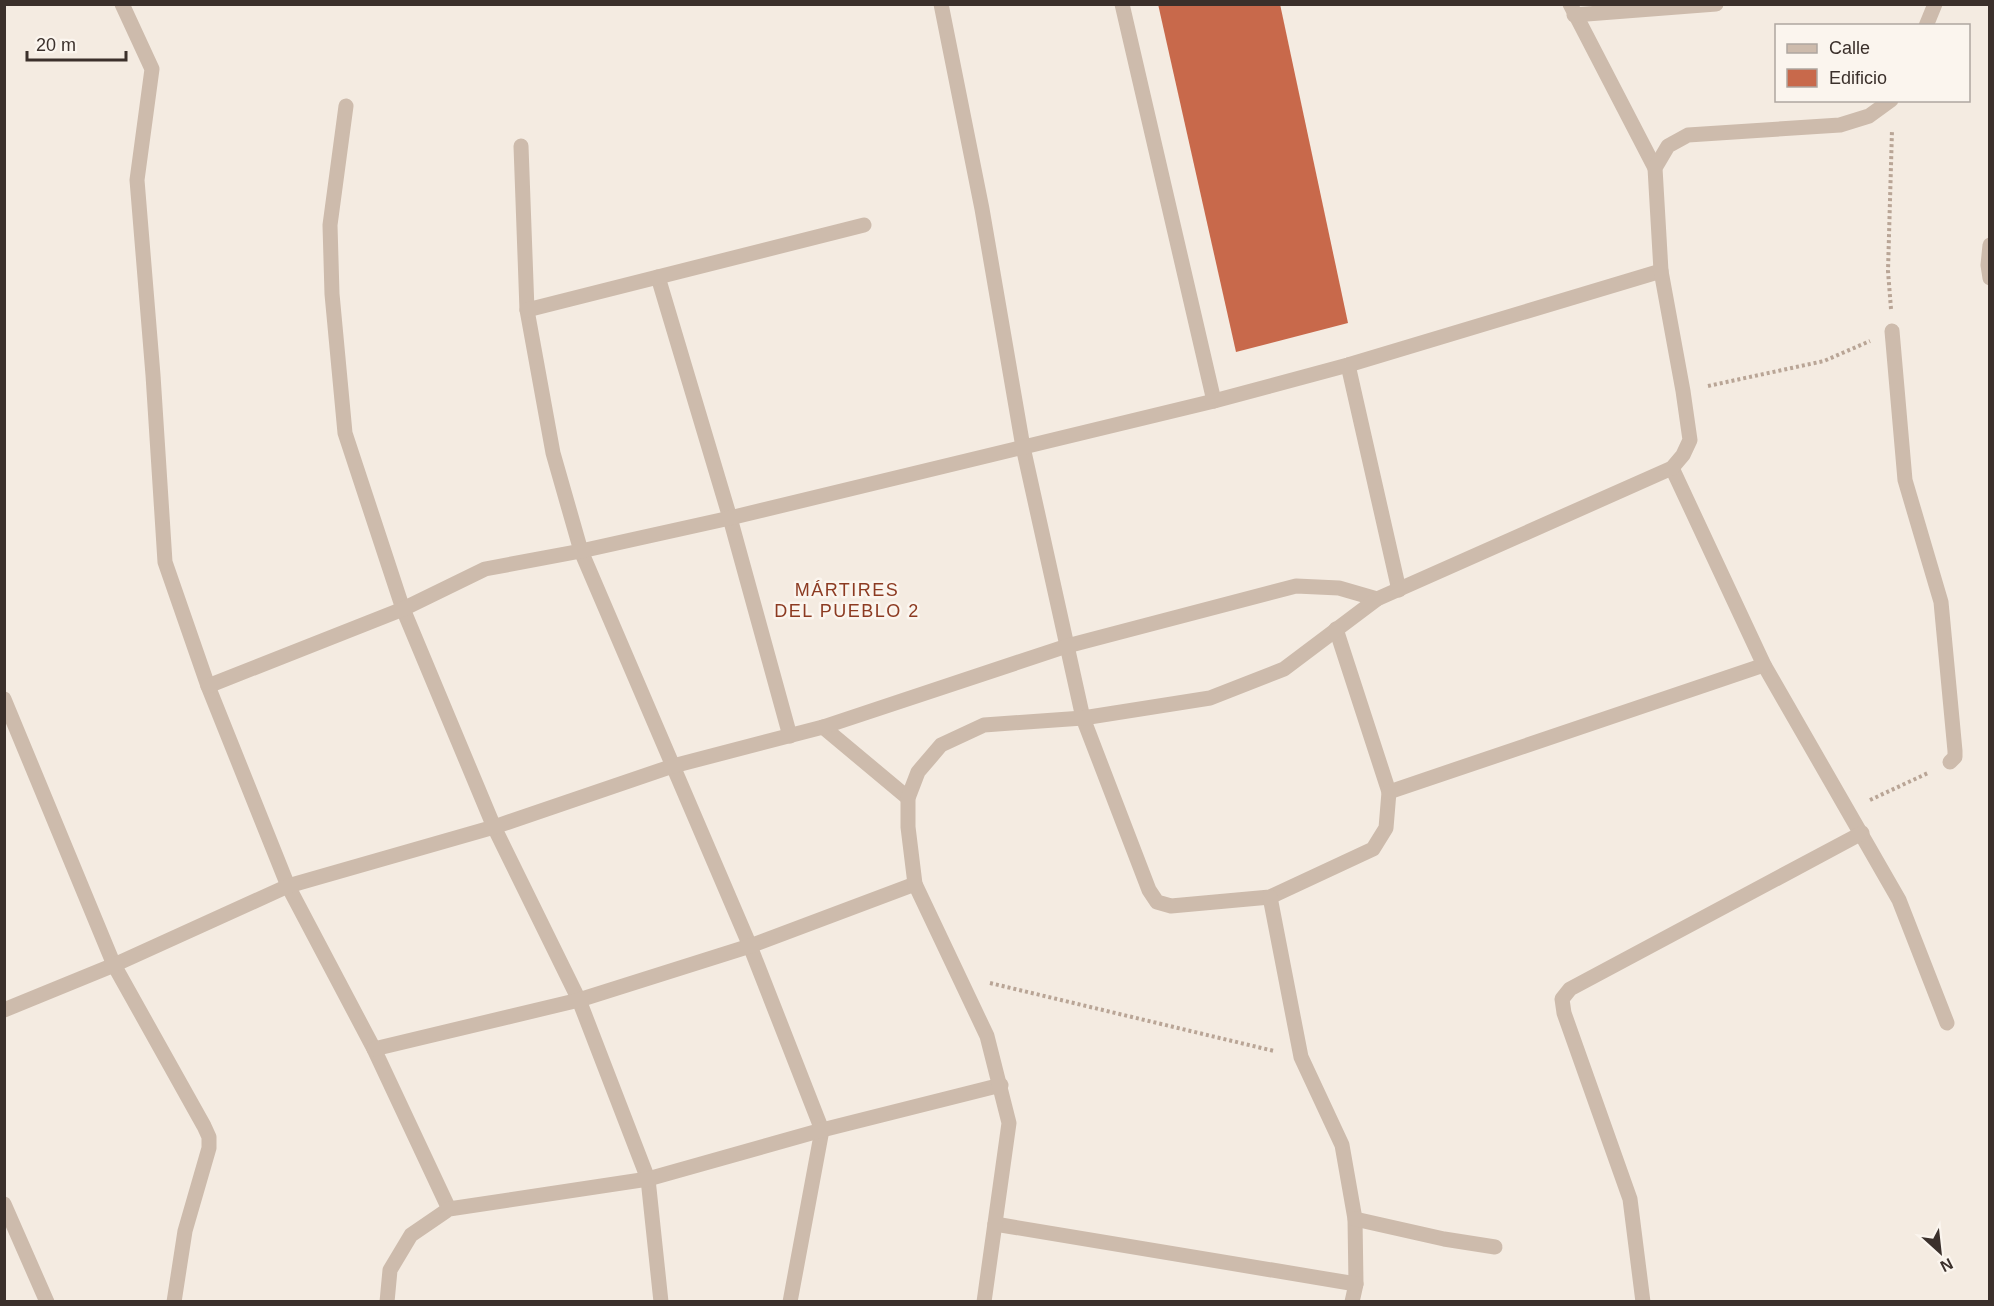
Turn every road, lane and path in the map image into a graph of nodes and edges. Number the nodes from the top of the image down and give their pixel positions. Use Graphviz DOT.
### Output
graph roads {
  1 [pos="122,4"];
  2 [pos="941,4"];
  3 [pos="1122,4"];
  4 [pos="1716,4"];
  5 [pos="1935,4"];
  6 [pos="1572,10"];
  7 [pos="1927,24"];
  8 [pos="1887,102"];
  9 [pos="346,106"];
  10 [pos="1892,123"];
  11 [pos="520,146"];
  12 [pos="1655,168"];
  13 [pos="864,225"];
  14 [pos="1989,245"];
  15 [pos="1662,271"];
  16 [pos="658,277"];
  17 [pos="1989,278"];
  18 [pos="527,310"];
  19 [pos="1892,331"];
  20 [pos="1348,364"];
  21 [pos="1683,391"];
  22 [pos="1214,401"];
  23 [pos="1023,447"];
  24 [pos="1672,468"];
  25 [pos="730,518"];
  26 [pos="581,551"];
  27 [pos="1398,590"];
  28 [pos="1377,599"];
  29 [pos="404,609"];
  30 [pos="1336,629"];
  31 [pos="1067,646"];
  32 [pos="1764,665"];
  33 [pos="208,686"];
  34 [pos="4,699"];
  35 [pos="1083,718"];
  36 [pos="823,727"];
  37 [pos="790,736"];
  38 [pos="1950,762"];
  39 [pos="673,766"];
  40 [pos="1389,792"];
  41 [pos="908,798"];
  42 [pos="1848,811"];
  43 [pos="494,827"];
  44 [pos="1862,833"];
  45 [pos="915,884"];
  46 [pos="288,886"];
  47 [pos="1270,897"];
  48 [pos="750,946"];
  49 [pos="114,964"];
  50 [pos="958,975"];
  51 [pos="579,1000"];
  52 [pos="4,1010"];
  53 [pos="1947,1023"];
  54 [pos="374,1049"];
  55 [pos="1301,1057"];
  56 [pos="1001,1085"];
  57 [pos="822,1130"];
  58 [pos="648,1179"];
  59 [pos="4,1204"];
  60 [pos="449,1209"];
  61 [pos="1354,1219"];
  62 [pos="995,1224"];
  63 [pos="1495,1247"];
  64 [pos="1356,1284"];
  65 [pos="46,1302"];
  66 [pos="174,1302"];
  67 [pos="387,1302"];
  68 [pos="661,1302"];
  69 [pos="790,1302"];
  70 [pos="984,1302"];
  71 [pos="1352,1302"];
  72 [pos="1643,1302"];
  1 -- 33 [label="street"];
  2 -- 23 [label="street"];
  3 -- 22 [label="street"];
  4 -- 6 [label="street"];
  5 -- 7 [label="street"];
  6 -- 12 [label="street"];
  8 -- 12 [label="street"];
  9 -- 29 [label="street"];
  10 -- 19 [label="path"];
  11 -- 18 [label="street"];
  12 -- 15 [label="street"];
  13 -- 16 [label="street"];
  14 -- 17 [label="street"];
  15 -- 20 [label="street"];
  15 -- 21 [label="street"];
  16 -- 18 [label="street"];
  16 -- 25 [label="street"];
  18 -- 26 [label="street"];
  19 -- 21 [label="path"];
  19 -- 38 [label="street"];
  20 -- 22 [label="street"];
  20 -- 27 [label="street"];
  21 -- 24 [label="street"];
  22 -- 23 [label="street"];
  23 -- 25 [label="street"];
  23 -- 31 [label="street"];
  24 -- 27 [label="street"];
  24 -- 32 [label="street"];
  25 -- 26 [label="street"];
  25 -- 37 [label="street"];
  26 -- 29 [label="street"];
  26 -- 39 [label="street"];
  27 -- 28 [label="street"];
  28 -- 30 [label="street"];
  28 -- 31 [label="street"];
  29 -- 33 [label="street"];
  29 -- 43 [label="street"];
  30 -- 35 [label="street"];
  30 -- 40 [label="street"];
  31 -- 35 [label="street"];
  31 -- 36 [label="street"];
  32 -- 40 [label="street"];
  32 -- 42 [label="street"];
  33 -- 46 [label="street"];
  34 -- 49 [label="street"];
  35 -- 41 [label="street"];
  35 -- 47 [label="street"];
  36 -- 37 [label="street"];
  36 -- 41 [label="street"];
  37 -- 39 [label="street"];
  38 -- 42 [label="path"];
  39 -- 43 [label="street"];
  39 -- 48 [label="street"];
  40 -- 47 [label="street"];
  41 -- 45 [label="street"];
  42 -- 44 [label="street"];
  43 -- 46 [label="street"];
  43 -- 51 [label="street"];
  44 -- 53 [label="street"];
  44 -- 72 [label="street"];
  45 -- 48 [label="street"];
  45 -- 50 [label="street"];
  46 -- 49 [label="street"];
  46 -- 54 [label="street"];
  47 -- 55 [label="street"];
  48 -- 51 [label="street"];
  48 -- 57 [label="street"];
  49 -- 52 [label="street"];
  49 -- 66 [label="street"];
  50 -- 55 [label="path"];
  50 -- 56 [label="street"];
  51 -- 54 [label="street"];
  51 -- 58 [label="street"];
  54 -- 60 [label="street"];
  55 -- 61 [label="street"];
  56 -- 57 [label="street"];
  56 -- 62 [label="street"];
  57 -- 58 [label="street"];
  57 -- 69 [label="street"];
  58 -- 60 [label="street"];
  58 -- 68 [label="street"];
  59 -- 65 [label="street"];
  60 -- 67 [label="street"];
  61 -- 63 [label="street"];
  61 -- 64 [label="street"];
  62 -- 64 [label="street"];
  62 -- 70 [label="street"];
  64 -- 71 [label="street"];
}
